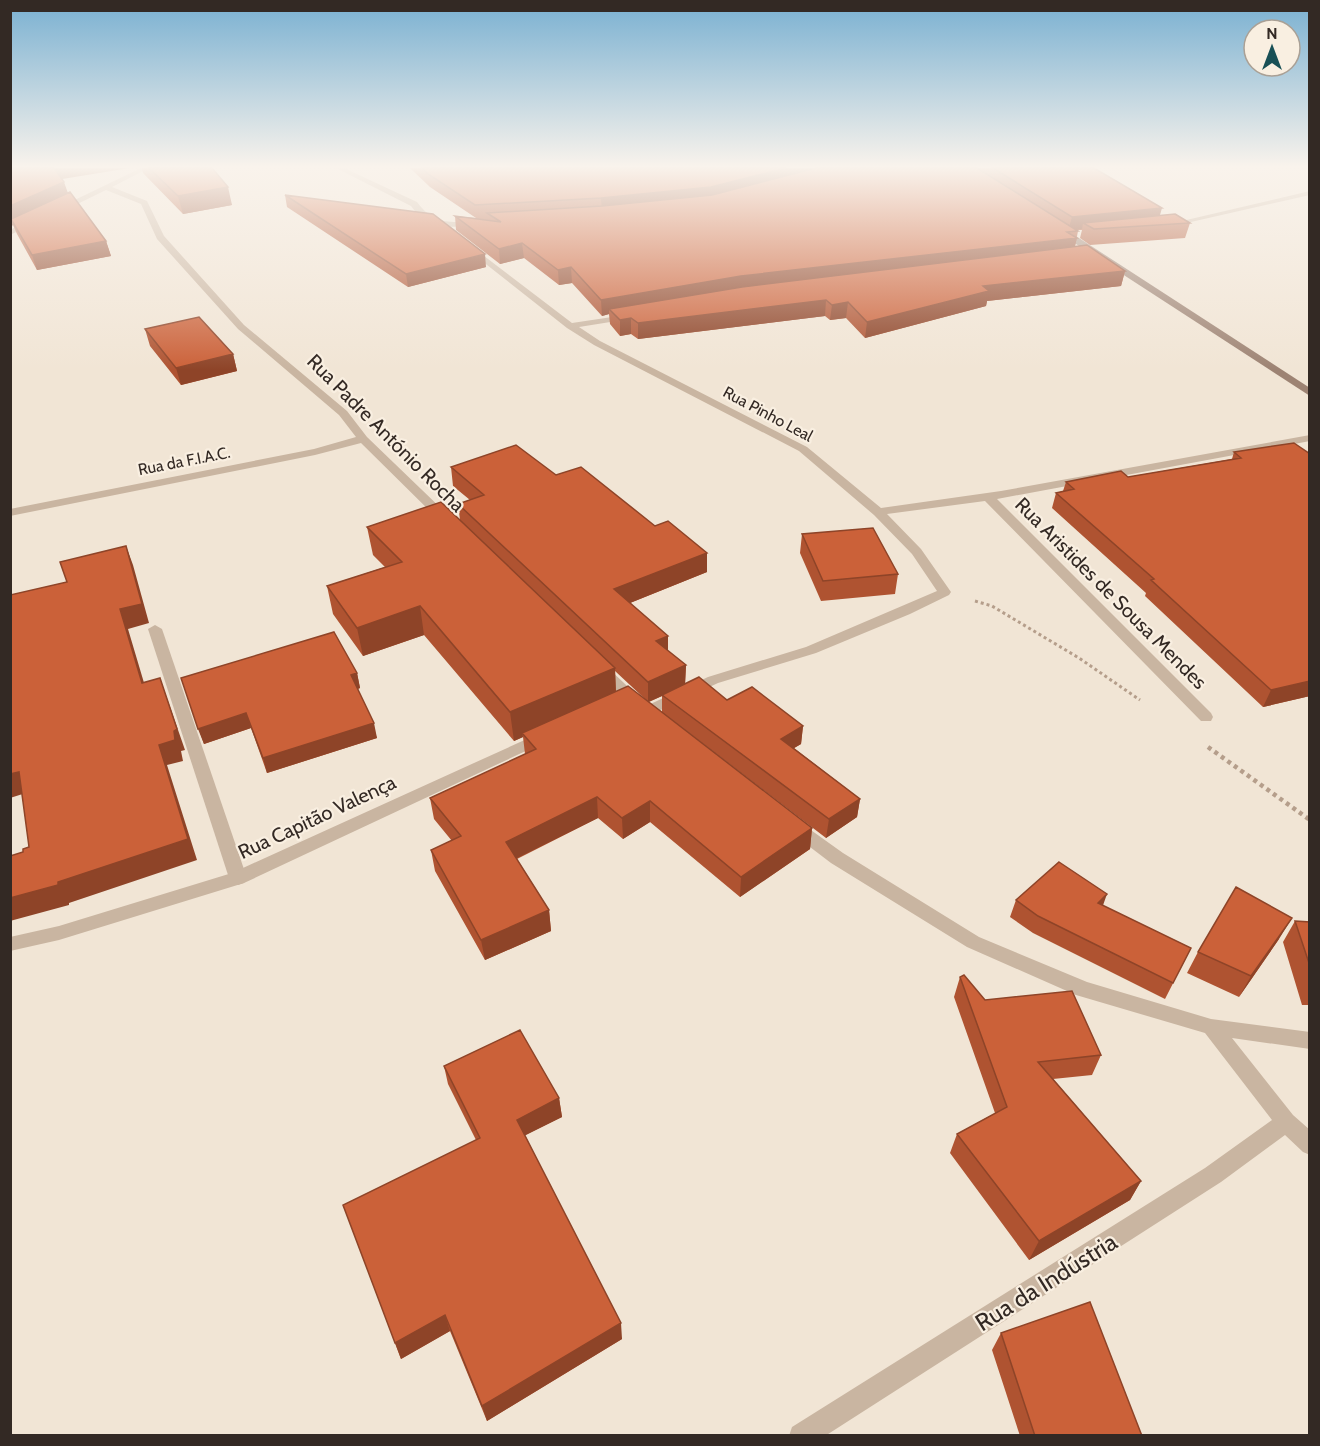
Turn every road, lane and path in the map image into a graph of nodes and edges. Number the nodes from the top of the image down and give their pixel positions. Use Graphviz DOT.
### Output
graph roads {
  1 [pos="159,235"];
  2 [pos="456,235"];
  3 [pos="1069,235"];
  4 [pos="1097,254"];
  5 [pos="1087,255"];
  6 [pos="636,315"];
  7 [pos="570,326"];
  8 [pos="1310,393"];
  9 [pos="1309,438"];
  10 [pos="363,439"];
  11 [pos="988,496"];
  12 [pos="878,512"];
  13 [pos="10,513"];
  14 [pos="458,531"];
  15 [pos="944,592"];
  16 [pos="155,629"];
  17 [pos="587,656"];
  18 [pos="630,698"];
  19 [pos="1143,702"];
  20 [pos="609,707"];
  21 [pos="1206,717"];
  22 [pos="557,730"];
  23 [pos="1207,746"];
  24 [pos="780,814"];
  25 [pos="1310,820"];
  26 [pos="238,878"];
  27 [pos="10,944"];
  28 [pos="1210,1027"];
  29 [pos="1310,1041"];
  30 [pos="1286,1122"];
  31 [pos="1310,1145"];
  32 [pos="801,1436"];
  1 -- 10 [label="street, Rua Padre António Rocha"];
  2 -- 7 [label="street, Rua Pinho Leal"];
  3 -- 4 [label="main road"];
  4 -- 5 [label="street"];
  4 -- 8 [label="main road"];
  6 -- 7 [label="street"];
  7 -- 12 [label="street, Rua Pinho Leal"];
  9 -- 11 [label="street"];
  10 -- 13 [label="street, Rua da F.I.A.C."];
  10 -- 14 [label="street, Rua Padre António Rocha"];
  11 -- 12 [label="street"];
  11 -- 21 [label="street, Rua Aristides de Sousa Mendes"];
  12 -- 15 [label="street, Rua Pinho Leal"];
  15 -- 18 [label="street"];
  15 -- 19 [label="path"];
  16 -- 26 [label="street"];
  17 -- 18 [label="street"];
  18 -- 20 [label="street"];
  22 -- 26 [label="street, Rua Capitão Valença"];
  23 -- 25 [label="path"];
  24 -- 28 [label="street"];
  26 -- 27 [label="street, Rua Capitão Valença"];
  28 -- 29 [label="street"];
  28 -- 30 [label="street"];
  30 -- 31 [label="street"];
  30 -- 32 [label="street, Rua da Indústria"];
}
